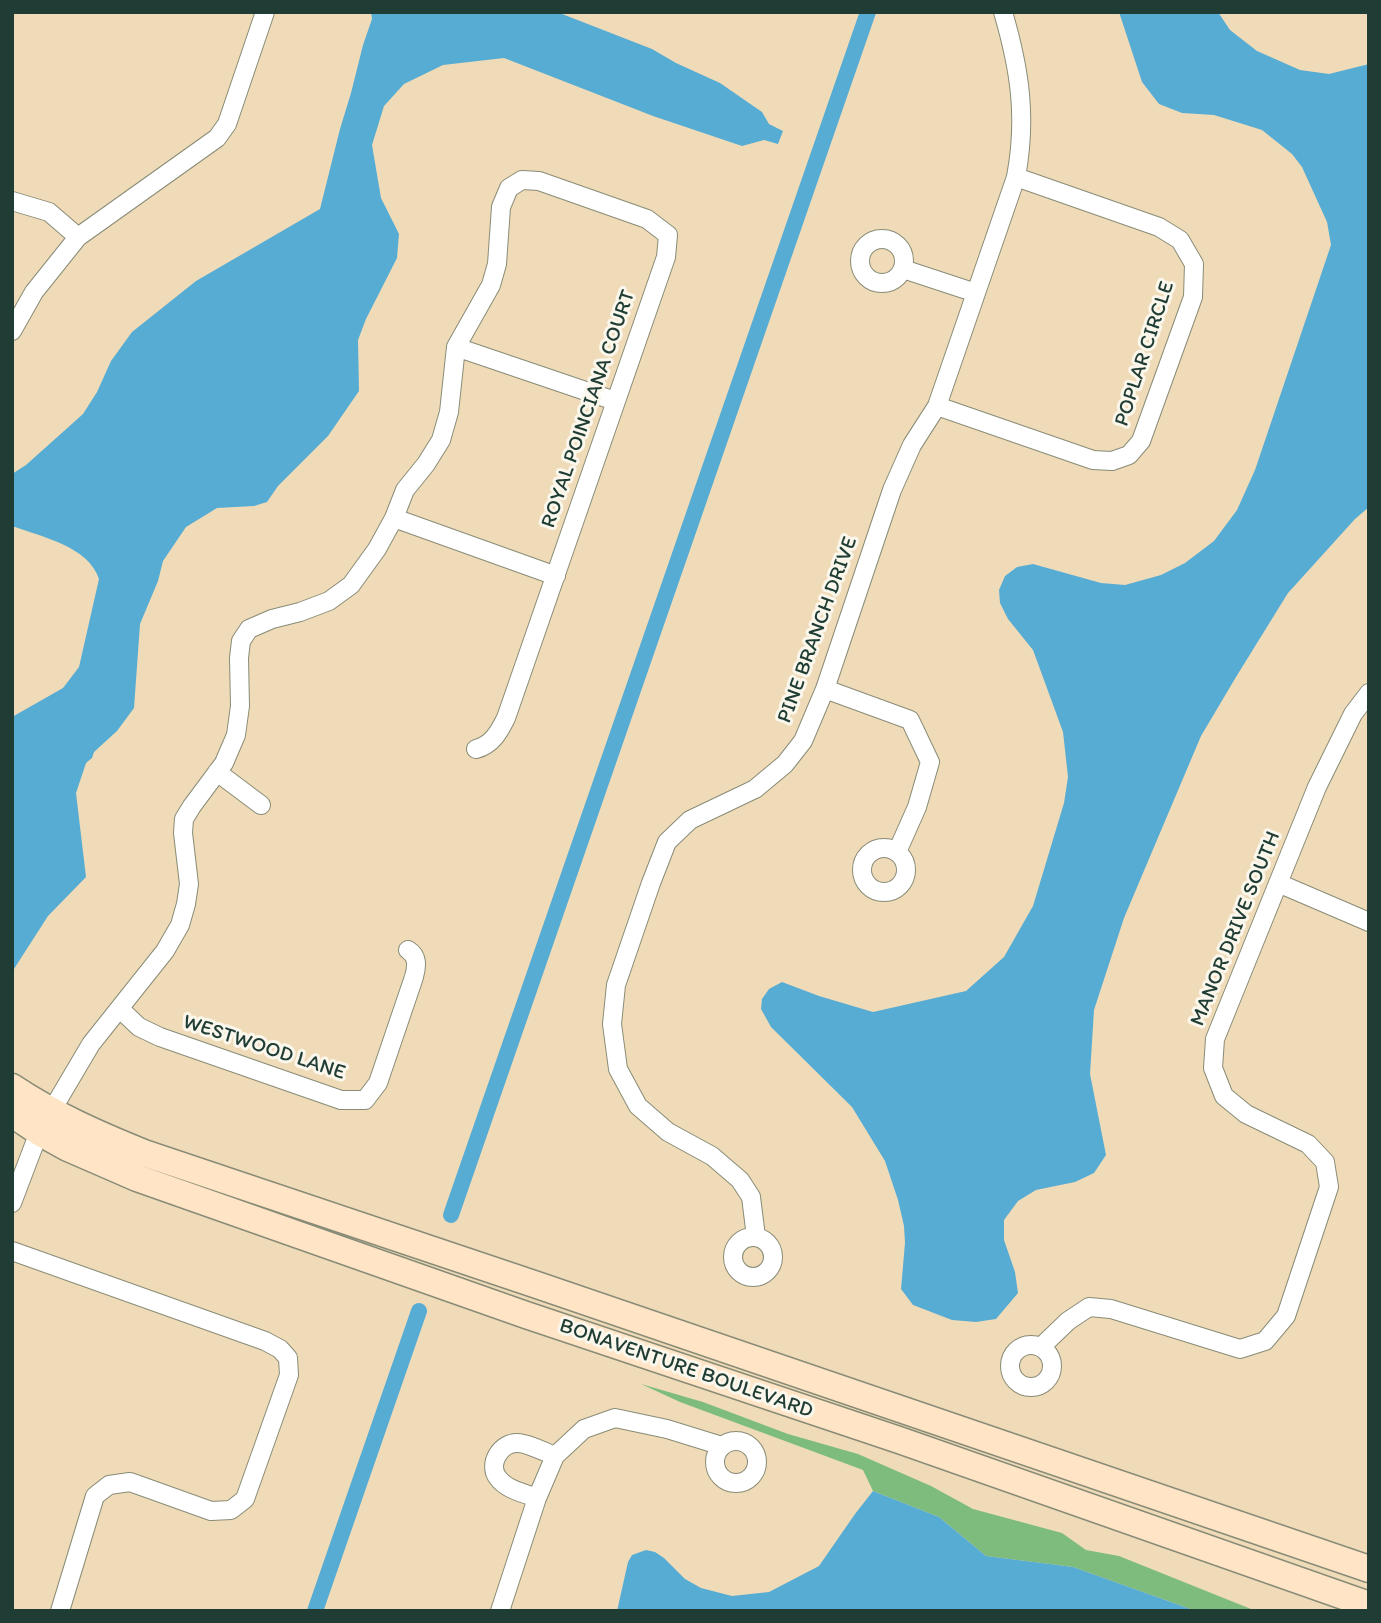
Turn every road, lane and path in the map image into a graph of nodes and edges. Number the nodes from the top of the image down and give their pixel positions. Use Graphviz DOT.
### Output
graph roads {
  1 [pos="265,12"];
  2 [pos="1003,12"];
  3 [pos="1016,177"];
  4 [pos="12,201"];
  5 [pos="78,237"];
  6 [pos="903,269"];
  7 [pos="976,293"];
  8 [pos="12,331"];
  9 [pos="456,347"];
  10 [pos="615,401"];
  11 [pos="937,406"];
  12 [pos="394,518"];
  13 [pos="556,576"];
  14 [pos="825,689"];
  15 [pos="1369,693"];
  16 [pos="476,749"];
  17 [pos="217,772"];
  18 [pos="261,805"];
  19 [pos="897,852"];
  20 [pos="1278,883"];
  21 [pos="1369,922"];
  22 [pos="408,950"];
  23 [pos="120,1009"];
  24 [pos="12,1087"];
  25 [pos="12,1114"];
  26 [pos="45,1122"];
  27 [pos="12,1203"];
  28 [pos="756,1237"];
  29 [pos="12,1251"];
  30 [pos="1041,1347"];
  31 [pos="722,1446"];
  32 [pos="555,1456"];
  33 [pos="537,1498"];
  34 [pos="1369,1569"];
  35 [pos="1369,1605"];
  36 [pos="60,1611"];
  37 [pos="500,1611"];
  1 -- 5 [label="street"];
  2 -- 3 [label="street, PINE BRANCH DRIVE"];
  3 -- 7 [label="street, PINE BRANCH DRIVE"];
  3 -- 11 [label="street, POPLAR CIRCLE"];
  4 -- 5 [label="street"];
  5 -- 8 [label="street"];
  6 -- 7 [label="street"];
  7 -- 11 [label="street, PINE BRANCH DRIVE"];
  9 -- 10 [label="street"];
  9 -- 10 [label="street, ROYAL POINCIANA COURT"];
  9 -- 12 [label="street"];
  10 -- 13 [label="street, ROYAL POINCIANA COURT"];
  11 -- 14 [label="street, PINE BRANCH DRIVE"];
  12 -- 13 [label="street"];
  12 -- 17 [label="street"];
  13 -- 16 [label="street, ROYAL POINCIANA COURT"];
  14 -- 19 [label="street"];
  14 -- 28 [label="street, PINE BRANCH DRIVE"];
  15 -- 20 [label="street, MANOR DRIVE SOUTH"];
  17 -- 18 [label="street"];
  17 -- 23 [label="street"];
  20 -- 21 [label="street"];
  20 -- 30 [label="street, MANOR DRIVE SOUTH"];
  22 -- 23 [label="street, WESTWOOD LANE"];
  23 -- 26 [label="street"];
  24 -- 26 [label="main road, BONAVENTURE BOULEVARD"];
  25 -- 26 [label="main road, BONAVENTURE BOULEVARD"];
  26 -- 27 [label="street"];
  26 -- 34 [label="main road, BONAVENTURE BOULEVARD"];
  26 -- 35 [label="main road, BONAVENTURE BOULEVARD"];
  29 -- 36 [label="street"];
  31 -- 32 [label="street"];
  32 -- 33 [label="street"];
  32 -- 33 [label="street"];
  33 -- 37 [label="street"];
}
